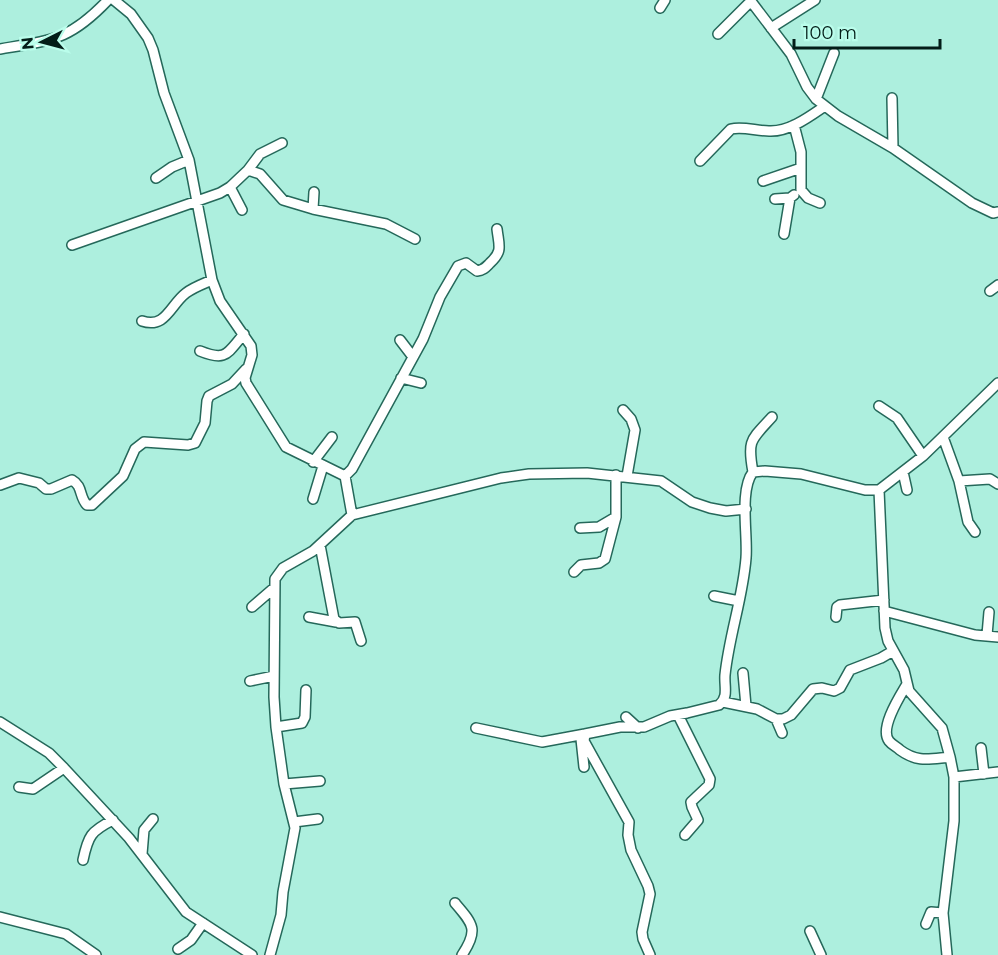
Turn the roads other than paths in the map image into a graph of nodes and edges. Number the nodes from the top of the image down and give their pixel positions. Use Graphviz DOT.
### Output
graph roads {
  1 [pos="108,0"];
  2 [pos="114,0"];
  3 [pos="815,0"];
  4 [pos="751,1"];
  5 [pos="771,28"];
  6 [pos="718,34"];
  7 [pos="0,49"];
  8 [pos="834,53"];
  9 [pos="892,98"];
  10 [pos="816,99"];
  11 [pos="825,106"];
  12 [pos="794,125"];
  13 [pos="282,143"];
  14 [pos="893,148"];
  15 [pos="189,160"];
  16 [pos="700,161"];
  17 [pos="801,168"];
  18 [pos="248,170"];
  19 [pos="156,178"];
  20 [pos="763,181"];
  21 [pos="231,187"];
  22 [pos="801,190"];
  23 [pos="314,192"];
  24 [pos="790,198"];
  25 [pos="775,199"];
  26 [pos="196,203"];
  27 [pos="820,203"];
  28 [pos="313,209"];
  29 [pos="242,210"];
  30 [pos="998,212"];
  31 [pos="496,229"];
  32 [pos="784,234"];
  33 [pos="415,239"];
  34 [pos="72,245"];
  35 [pos="212,280"];
  36 [pos="142,321"];
  37 [pos="244,334"];
  38 [pos="400,340"];
  39 [pos="200,351"];
  40 [pos="412,357"];
  41 [pos="250,364"];
  42 [pos="401,378"];
  43 [pos="421,383"];
  44 [pos="998,383"];
  45 [pos="879,406"];
  46 [pos="623,410"];
  47 [pos="772,417"];
  48 [pos="332,437"];
  49 [pos="943,437"];
  50 [pos="923,456"];
  51 [pos="313,462"];
  52 [pos="323,466"];
  53 [pos="753,472"];
  54 [pos="903,472"];
  55 [pos="616,475"];
  56 [pos="345,476"];
  57 [pos="627,476"];
  58 [pos="959,481"];
  59 [pos="998,484"];
  60 [pos="0,485"];
  61 [pos="879,490"];
  62 [pos="907,490"];
  63 [pos="313,499"];
  64 [pos="746,508"];
  65 [pos="352,515"];
  66 [pos="616,516"];
  67 [pos="580,528"];
  68 [pos="975,532"];
  69 [pos="320,545"];
  70 [pos="574,572"];
  71 [pos="274,588"];
  72 [pos="714,596"];
  73 [pos="884,600"];
  74 [pos="739,601"];
  75 [pos="252,607"];
  76 [pos="885,611"];
  77 [pos="989,612"];
  78 [pos="836,616"];
  79 [pos="309,617"];
  80 [pos="336,621"];
  81 [pos="987,635"];
  82 [pos="998,637"];
  83 [pos="361,641"];
  84 [pos="893,651"];
  85 [pos="743,673"];
  86 [pos="274,676"];
  87 [pos="250,681"];
  88 [pos="907,684"];
  89 [pos="306,690"];
  90 [pos="723,702"];
  91 [pos="746,706"];
  92 [pos="678,715"];
  93 [pos="626,717"];
  94 [pos="776,719"];
  95 [pos="0,722"];
  96 [pos="276,727"];
  97 [pos="476,728"];
  98 [pos="638,728"];
  99 [pos="782,733"];
  100 [pos="582,735"];
  101 [pos="981,748"];
  102 [pos="950,757"];
  103 [pos="585,766"];
  104 [pos="64,768"];
  105 [pos="998,772"];
  106 [pos="984,774"];
  107 [pos="954,777"];
  108 [pos="320,781"];
  109 [pos="284,784"];
  110 [pos="19,787"];
  111 [pos="153,819"];
  112 [pos="318,819"];
  113 [pos="113,820"];
  114 [pos="294,822"];
  115 [pos="685,835"];
  116 [pos="142,854"];
  117 [pos="83,860"];
  118 [pos="454,903"];
  119 [pos="943,913"];
  120 [pos="0,917"];
  121 [pos="203,923"];
  122 [pos="926,924"];
  123 [pos="810,931"];
  124 [pos="178,949"];
  125 [pos="947,954"];
  126 [pos="96,955"];
  127 [pos="252,955"];
  128 [pos="270,955"];
  129 [pos="462,955"];
  130 [pos="650,955"];
  131 [pos="821,955"];
  132 [pos="935,955"];
  1 -- 7 [label="street"];
  2 -- 15 [label="street"];
  3 -- 5 [label="street"];
  4 -- 5 [label="street"];
  4 -- 6 [label="street"];
  5 -- 10 [label="street"];
  8 -- 10 [label="street"];
  9 -- 14 [label="street"];
  10 -- 11 [label="street"];
  11 -- 12 [label="street"];
  11 -- 14 [label="street"];
  12 -- 16 [label="street"];
  12 -- 17 [label="street"];
  13 -- 18 [label="street"];
  14 -- 30 [label="street"];
  15 -- 19 [label="street"];
  15 -- 26 [label="street"];
  17 -- 20 [label="street"];
  17 -- 22 [label="street"];
  18 -- 21 [label="street"];
  18 -- 28 [label="street"];
  21 -- 26 [label="street"];
  21 -- 29 [label="street"];
  22 -- 24 [label="street"];
  22 -- 27 [label="street"];
  23 -- 28 [label="street"];
  24 -- 25 [label="street"];
  24 -- 32 [label="street"];
  26 -- 34 [label="street"];
  26 -- 35 [label="street"];
  28 -- 33 [label="street"];
  31 -- 40 [label="street"];
  35 -- 36 [label="street"];
  35 -- 37 [label="street"];
  37 -- 39 [label="street"];
  37 -- 41 [label="street"];
  38 -- 40 [label="street"];
  40 -- 42 [label="street"];
  41 -- 51 [label="street"];
  41 -- 60 [label="street"];
  42 -- 43 [label="street"];
  42 -- 56 [label="street"];
  44 -- 49 [label="street"];
  45 -- 50 [label="street"];
  46 -- 57 [label="street"];
  47 -- 53 [label="street"];
  48 -- 51 [label="street"];
  49 -- 50 [label="street"];
  49 -- 58 [label="street"];
  50 -- 54 [label="street"];
  51 -- 52 [label="street"];
  52 -- 56 [label="street"];
  52 -- 63 [label="street"];
  53 -- 61 [label="street"];
  53 -- 64 [label="street"];
  54 -- 61 [label="street"];
  54 -- 62 [label="street"];
  55 -- 57 [label="street"];
  55 -- 65 [label="street"];
  55 -- 66 [label="street"];
  56 -- 65 [label="street"];
  57 -- 64 [label="street"];
  58 -- 59 [label="street"];
  58 -- 68 [label="street"];
  61 -- 73 [label="street"];
  64 -- 74 [label="street"];
  65 -- 69 [label="street"];
  66 -- 67 [label="street"];
  66 -- 70 [label="street"];
  69 -- 71 [label="street"];
  69 -- 80 [label="street"];
  71 -- 75 [label="street"];
  71 -- 86 [label="street"];
  72 -- 74 [label="street"];
  73 -- 76 [label="street"];
  73 -- 78 [label="street"];
  74 -- 90 [label="street"];
  76 -- 81 [label="street"];
  76 -- 84 [label="street"];
  77 -- 81 [label="street"];
  79 -- 80 [label="street"];
  80 -- 83 [label="street"];
  81 -- 82 [label="street"];
  84 -- 88 [label="street"];
  84 -- 94 [label="street"];
  85 -- 91 [label="street"];
  86 -- 87 [label="street"];
  86 -- 96 [label="street"];
  88 -- 102 [label="street"];
  88 -- 102 [label="street"];
  89 -- 96 [label="street"];
  90 -- 91 [label="street"];
  90 -- 92 [label="street"];
  91 -- 94 [label="street"];
  92 -- 98 [label="street"];
  92 -- 115 [label="street"];
  93 -- 98 [label="street"];
  94 -- 99 [label="street"];
  95 -- 104 [label="street"];
  96 -- 109 [label="street"];
  97 -- 100 [label="street"];
  98 -- 100 [label="street"];
  100 -- 103 [label="street"];
  100 -- 130 [label="street"];
  101 -- 106 [label="street"];
  102 -- 107 [label="street"];
  104 -- 110 [label="street"];
  104 -- 113 [label="street"];
  105 -- 106 [label="street"];
  106 -- 107 [label="street"];
  107 -- 119 [label="street"];
  108 -- 109 [label="street"];
  109 -- 114 [label="street"];
  111 -- 116 [label="street"];
  112 -- 114 [label="street"];
  113 -- 116 [label="street"];
  113 -- 117 [label="street"];
  114 -- 128 [label="street"];
  116 -- 121 [label="street"];
  118 -- 129 [label="street"];
  119 -- 122 [label="street"];
  119 -- 125 [label="street"];
  120 -- 126 [label="street"];
  121 -- 124 [label="street"];
  121 -- 127 [label="street"];
  123 -- 131 [label="street"];
  125 -- 132 [label="street"];
}
